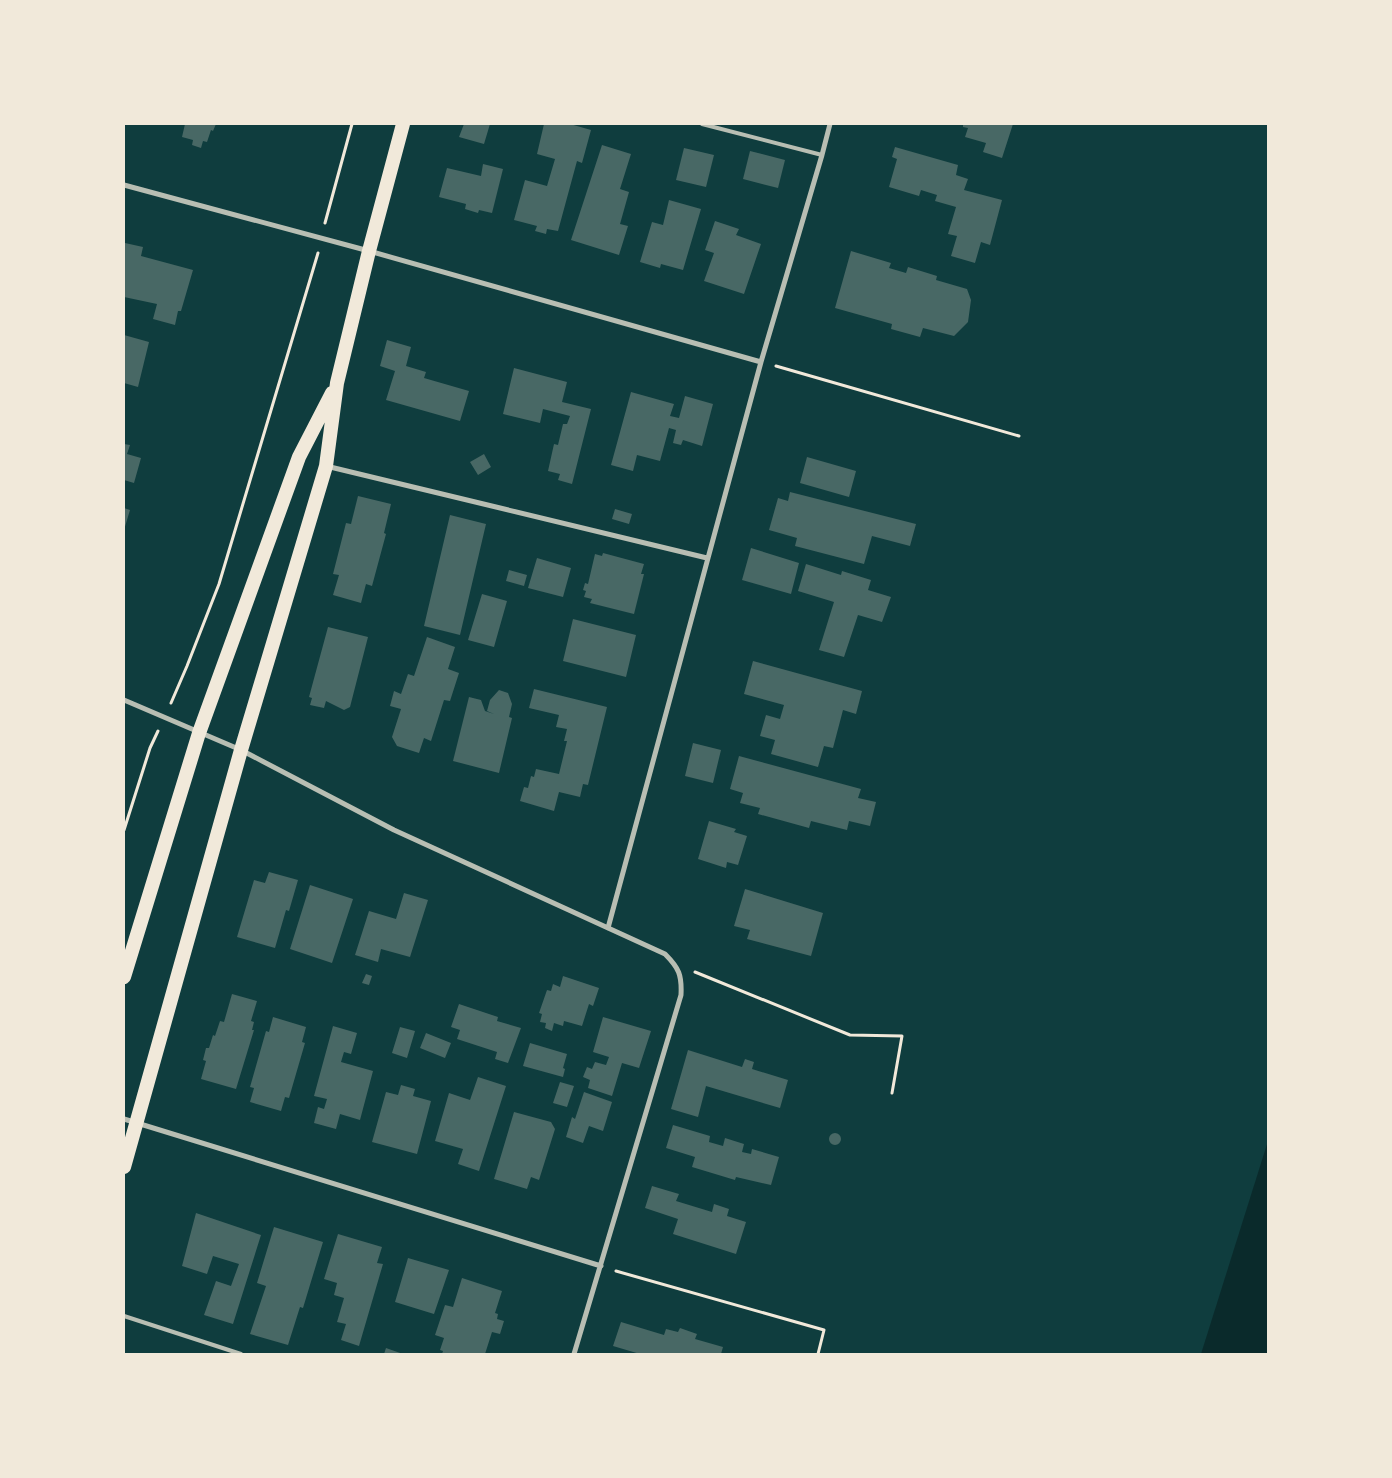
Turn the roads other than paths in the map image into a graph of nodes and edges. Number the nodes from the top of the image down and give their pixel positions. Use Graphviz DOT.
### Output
graph roads {
  1 [pos="403,124"];
  2 [pos="702,124"];
  3 [pos="830,124"];
  4 [pos="822,155"];
  5 [pos="124,185"];
  6 [pos="369,251"];
  7 [pos="761,362"];
  8 [pos="337,383"];
  9 [pos="326,466"];
  10 [pos="707,558"];
  11 [pos="124,700"];
  12 [pos="199,733"];
  13 [pos="241,750"];
  14 [pos="608,928"];
  15 [pos="124,977"];
  16 [pos="130,1121"];
  17 [pos="124,1168"];
  18 [pos="601,1266"];
  19 [pos="124,1316"];
  20 [pos="241,1354"];
  21 [pos="574,1354"];
  1 -- 6 [label="highway"];
  2 -- 4 [label="lane"];
  3 -- 4 [label="street"];
  4 -- 7 [label="street"];
  5 -- 6 [label="street"];
  6 -- 7 [label="street"];
  6 -- 8 [label="highway"];
  7 -- 10 [label="street"];
  8 -- 9 [label="highway"];
  8 -- 12 [label="highway"];
  9 -- 10 [label="street"];
  9 -- 13 [label="highway"];
  10 -- 14 [label="street"];
  11 -- 12 [label="street"];
  12 -- 13 [label="street"];
  12 -- 15 [label="highway"];
  13 -- 14 [label="street"];
  13 -- 16 [label="highway"];
  14 -- 18 [label="street"];
  16 -- 17 [label="highway"];
  16 -- 18 [label="street"];
  18 -- 21 [label="street"];
  19 -- 20 [label="lane"];
}
